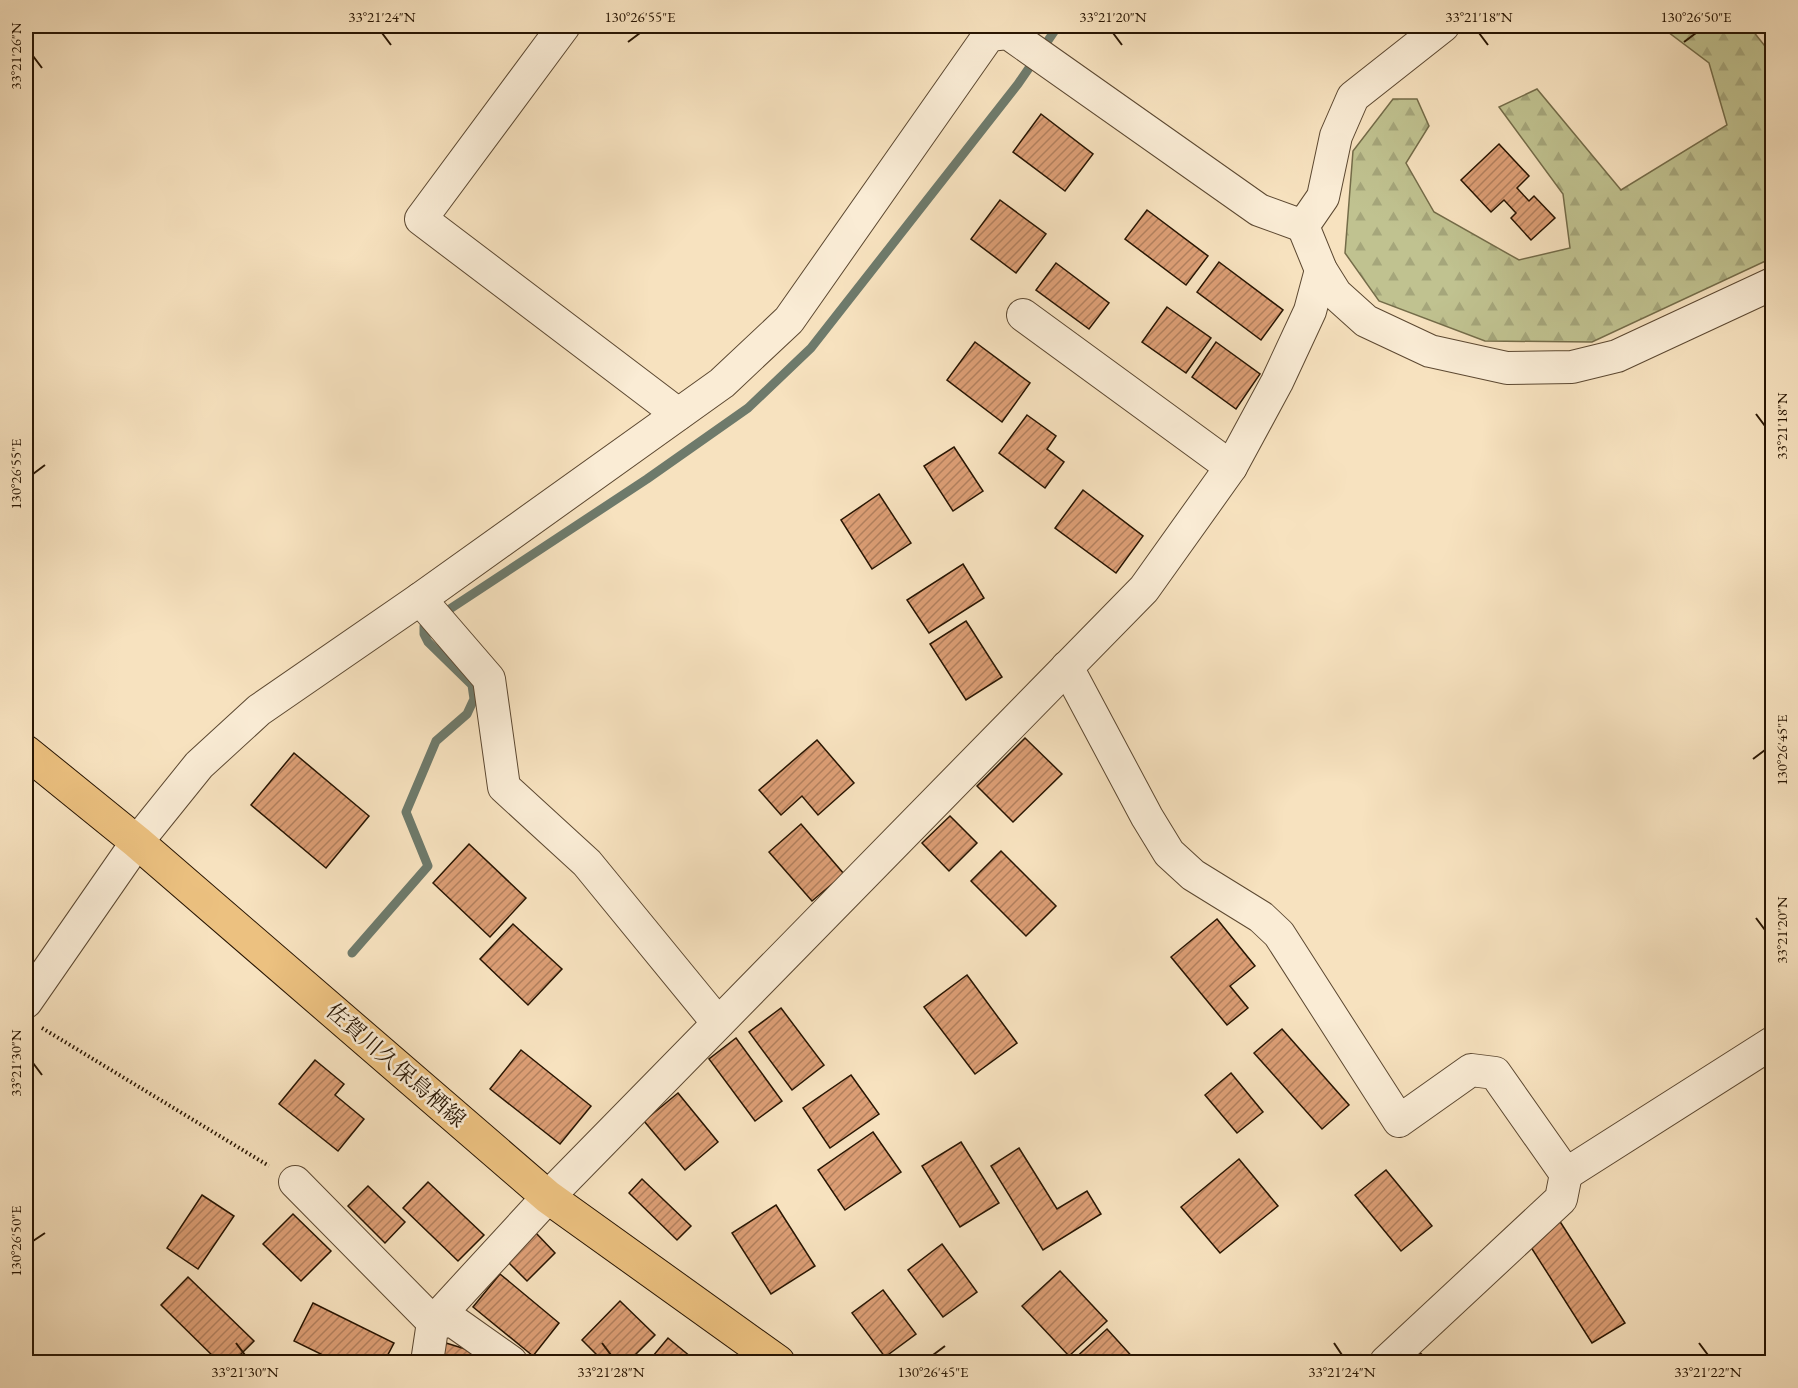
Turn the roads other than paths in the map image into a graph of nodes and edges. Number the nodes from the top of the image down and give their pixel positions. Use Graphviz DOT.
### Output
graph roads {
  1 [pos="564,26"];
  2 [pos="1443,26"];
  3 [pos="986,30"];
  4 [pos="1303,226"];
  5 [pos="1321,270"];
  6 [pos="1773,284"];
  7 [pos="1023,315"];
  8 [pos="678,414"];
  9 [pos="1231,466"];
  10 [pos="420,598"];
  11 [pos="1066,668"];
  12 [pos="26,752"];
  13 [pos="137,842"];
  14 [pos="31,1013"];
  15 [pos="718,1023"];
  16 [pos="1773,1043"];
  17 [pos="1566,1174"];
  18 [pos="295,1182"];
  19 [pos="548,1197"];
  20 [pos="433,1322"];
  21 [pos="427,1362"];
  22 [pos="511,1362"];
  23 [pos="778,1362"];
  24 [pos="1386,1362"];
  1 -- 8 [label="street"];
  2 -- 4 [label="street"];
  3 -- 4 [label="street"];
  3 -- 8 [label="street"];
  4 -- 5 [label="street"];
  5 -- 6 [label="street"];
  5 -- 9 [label="street"];
  7 -- 9 [label="street"];
  8 -- 10 [label="street"];
  9 -- 11 [label="street"];
  10 -- 13 [label="street"];
  10 -- 15 [label="street"];
  11 -- 15 [label="street"];
  11 -- 17 [label="street"];
  12 -- 13 [label="main road, 佐賀川久保鳥栖線"];
  13 -- 14 [label="street"];
  13 -- 19 [label="main road, 佐賀川久保鳥栖線"];
  15 -- 19 [label="street"];
  16 -- 17 [label="street"];
  17 -- 24 [label="street"];
  18 -- 20 [label="street"];
  19 -- 20 [label="street"];
  19 -- 23 [label="main road, 佐賀川久保鳥栖線"];
  20 -- 21 [label="street"];
  20 -- 22 [label="street"];
}
